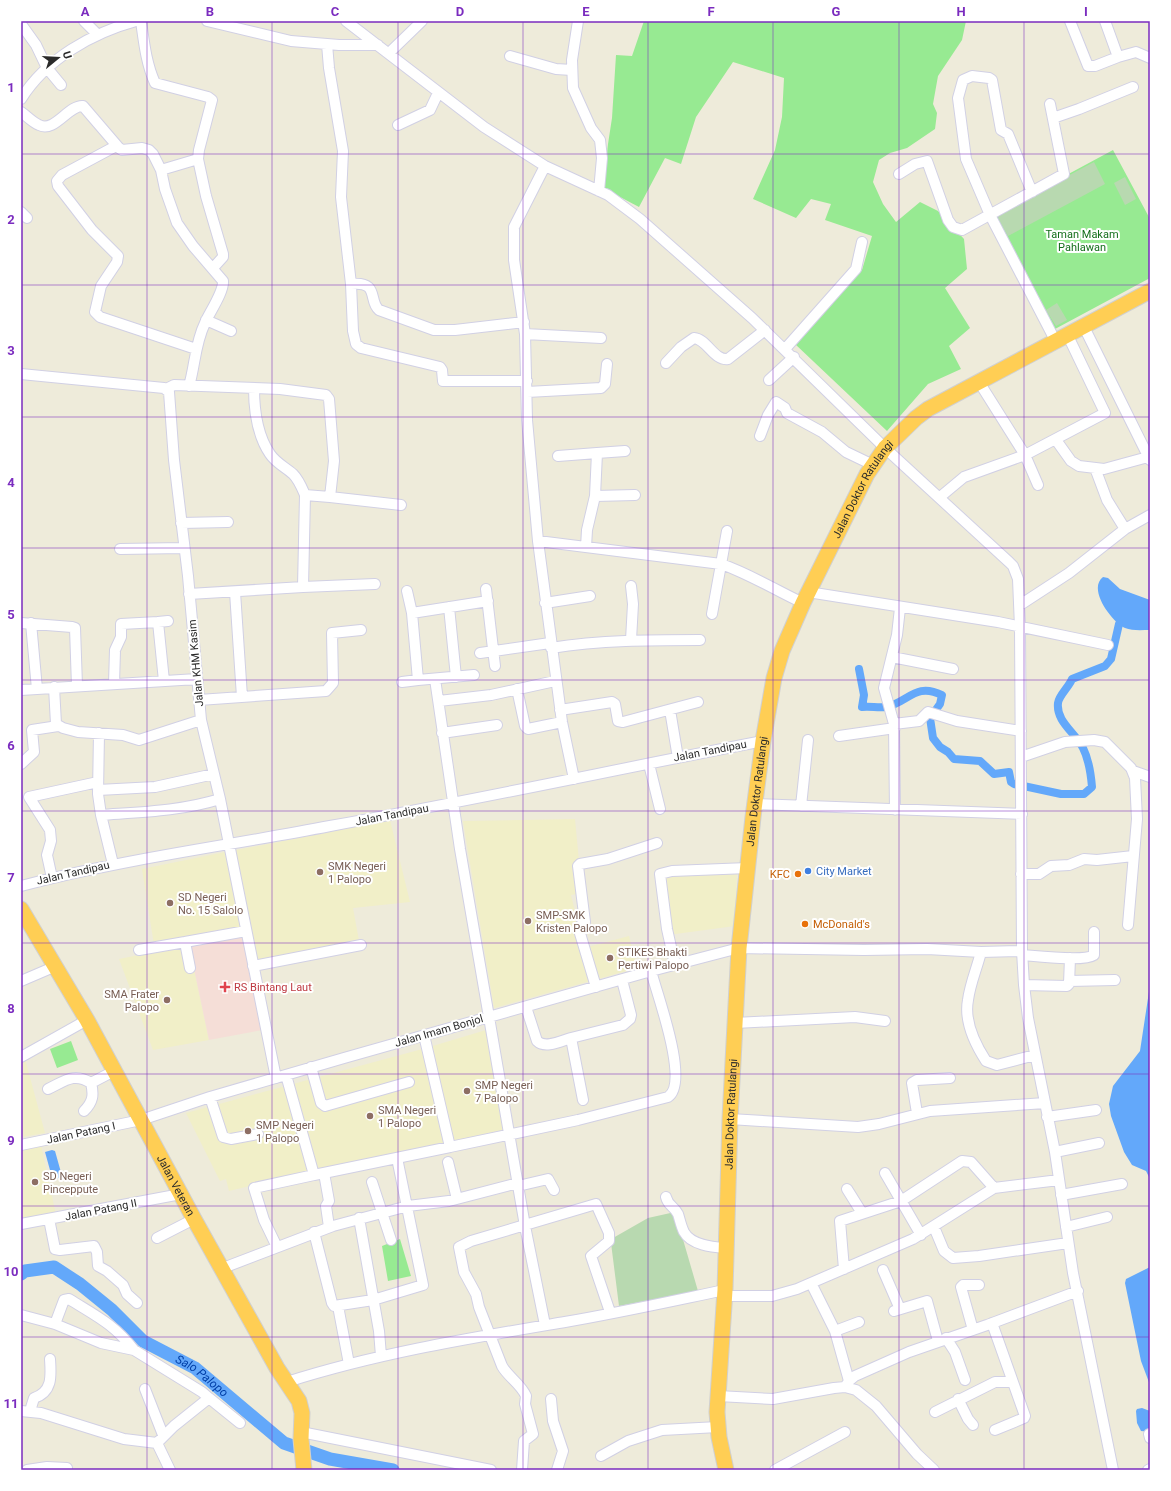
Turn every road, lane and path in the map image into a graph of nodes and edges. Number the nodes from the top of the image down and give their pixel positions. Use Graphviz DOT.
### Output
graph roads {
  1 [pos="84,21"];
  2 [pos="136,21"];
  3 [pos="141,21"];
  4 [pos="207,21"];
  5 [pos="346,21"];
  6 [pos="422,21"];
  7 [pos="578,21"];
  8 [pos="1070,21"];
  9 [pos="1105,21"];
  10 [pos="21,24"];
  11 [pos="98,35"];
  12 [pos="327,44"];
  13 [pos="378,45"];
  14 [pos="389,53"];
  15 [pos="510,56"];
  16 [pos="1118,57"];
  17 [pos="1150,58"];
  18 [pos="47,68"];
  19 [pos="572,70"];
  20 [pos="61,85"];
  21 [pos="1133,87"];
  22 [pos="438,93"];
  23 [pos="21,99"];
  24 [pos="1050,104"];
  25 [pos="21,112"];
  26 [pos="1053,118"];
  27 [pos="398,125"];
  28 [pos="116,146"];
  29 [pos="198,159"];
  30 [pos="545,166"];
  31 [pos="161,170"];
  32 [pos="899,174"];
  33 [pos="599,191"];
  34 [pos="1032,192"];
  35 [pos="990,215"];
  36 [pos="862,242"];
  37 [pos="213,268"];
  38 [pos="351,284"];
  39 [pos="1150,292"];
  40 [pos="206,320"];
  41 [pos="524,322"];
  42 [pos="1084,327"];
  43 [pos="765,330"];
  44 [pos="231,331"];
  45 [pos="525,334"];
  46 [pos="601,338"];
  47 [pos="1062,339"];
  48 [pos="196,349"];
  49 [pos="786,349"];
  50 [pos="794,357"];
  51 [pos="666,363"];
  52 [pos="606,364"];
  53 [pos="21,374"];
  54 [pos="769,380"];
  55 [pos="979,382"];
  56 [pos="189,386"];
  57 [pos="527,387"];
  58 [pos="254,388"];
  59 [pos="168,392"];
  60 [pos="760,436"];
  61 [pos="1056,440"];
  62 [pos="1146,441"];
  63 [pos="885,448"];
  64 [pos="625,451"];
  65 [pos="598,453"];
  66 [pos="1025,455"];
  67 [pos="558,456"];
  68 [pos="1149,458"];
  69 [pos="873,465"];
  70 [pos="1095,468"];
  71 [pos="1038,485"];
  72 [pos="305,495"];
  73 [pos="634,495"];
  74 [pos="595,496"];
  75 [pos="330,497"];
  76 [pos="940,497"];
  77 [pos="401,505"];
  78 [pos="1150,515"];
  79 [pos="228,522"];
  80 [pos="181,524"];
  81 [pos="1125,529"];
  82 [pos="727,531"];
  83 [pos="538,541"];
  84 [pos="586,547"];
  85 [pos="183,548"];
  86 [pos="120,549"];
  87 [pos="721,564"];
  88 [pos="375,584"];
  89 [pos="631,586"];
  90 [pos="303,587"];
  91 [pos="486,589"];
  92 [pos="235,592"];
  93 [pos="407,592"];
  94 [pos="190,594"];
  95 [pos="590,596"];
  96 [pos="806,597"];
  97 [pos="488,601"];
  98 [pos="546,604"];
  99 [pos="1020,605"];
  100 [pos="449,607"];
  101 [pos="900,608"];
  102 [pos="412,613"];
  103 [pos="712,614"];
  104 [pos="26,623"];
  105 [pos="1020,627"];
  106 [pos="361,630"];
  107 [pos="631,640"];
  108 [pos="700,640"];
  109 [pos="1108,644"];
  110 [pos="551,646"];
  111 [pos="494,650"];
  112 [pos="480,653"];
  113 [pos="892,657"];
  114 [pos="495,666"];
  115 [pos="953,669"];
  116 [pos="474,674"];
  117 [pos="456,677"];
  118 [pos="197,679"];
  119 [pos="435,679"];
  120 [pos="418,680"];
  121 [pos="164,681"];
  122 [pos="555,681"];
  123 [pos="402,682"];
  124 [pos="114,684"];
  125 [pos="77,686"];
  126 [pos="54,687"];
  127 [pos="37,689"];
  128 [pos="517,689"];
  129 [pos="21,690"];
  130 [pos="242,697"];
  131 [pos="199,700"];
  132 [pos="439,702"];
  133 [pos="698,702"];
  134 [pos="560,710"];
  135 [pos="670,710"];
  136 [pos="201,720"];
  137 [pos="562,722"];
  138 [pos="497,725"];
  139 [pos="58,726"];
  140 [pos="894,726"];
  141 [pos="1021,731"];
  142 [pos="99,733"];
  143 [pos="442,733"];
  144 [pos="839,736"];
  145 [pos="808,740"];
  146 [pos="762,741"];
  147 [pos="1021,757"];
  148 [pos="678,758"];
  149 [pos="21,764"];
  150 [pos="649,764"];
  151 [pos="1133,771"];
  152 [pos="214,774"];
  153 [pos="1150,777"];
  154 [pos="574,779"];
  155 [pos="98,786"];
  156 [pos="220,800"];
  157 [pos="452,804"];
  158 [pos="754,804"];
  159 [pos="801,806"];
  160 [pos="660,809"];
  161 [pos="895,810"];
  162 [pos="1022,814"];
  163 [pos="101,815"];
  164 [pos="657,843"];
  165 [pos="229,845"];
  166 [pos="1133,856"];
  167 [pos="113,864"];
  168 [pos="748,868"];
  169 [pos="1022,874"];
  170 [pos="52,878"];
  171 [pos="21,886"];
  172 [pos="21,909"];
  173 [pos="1128,925"];
  174 [pos="246,931"];
  175 [pos="1094,932"];
  176 [pos="185,942"];
  177 [pos="361,946"];
  178 [pos="739,948"];
  179 [pos="140,950"];
  180 [pos="981,952"];
  181 [pos="1022,953"];
  182 [pos="1070,958"];
  183 [pos="675,965"];
  184 [pos="56,966"];
  185 [pos="253,966"];
  186 [pos="190,968"];
  187 [pos="651,971"];
  188 [pos="622,980"];
  189 [pos="1115,980"];
  190 [pos="21,981"];
  191 [pos="1070,981"];
  192 [pos="1024,986"];
  193 [pos="596,987"];
  194 [pos="526,1007"];
  195 [pos="488,1017"];
  196 [pos="87,1020"];
  197 [pos="885,1021"];
  198 [pos="735,1023"];
  199 [pos="424,1035"];
  200 [pos="571,1038"];
  201 [pos="1035,1055"];
  202 [pos="21,1057"];
  203 [pos="311,1067"];
  204 [pos="114,1071"];
  205 [pos="286,1075"];
  206 [pos="276,1078"];
  207 [pos="950,1078"];
  208 [pos="409,1082"];
  209 [pos="91,1083"];
  210 [pos="48,1089"];
  211 [pos="210,1097"];
  212 [pos="583,1100"];
  213 [pos="1045,1103"];
  214 [pos="1096,1110"];
  215 [pos="84,1111"];
  216 [pos="917,1113"];
  217 [pos="1047,1117"];
  218 [pos="730,1119"];
  219 [pos="141,1120"];
  220 [pos="258,1134"];
  221 [pos="508,1134"];
  222 [pos="1099,1143"];
  223 [pos="21,1145"];
  224 [pos="450,1147"];
  225 [pos="1055,1152"];
  226 [pos="397,1158"];
  227 [pos="448,1162"];
  228 [pos="885,1173"];
  229 [pos="324,1174"];
  230 [pos="314,1175"];
  231 [pos="1059,1180"];
  232 [pos="372,1182"];
  233 [pos="1122,1184"];
  234 [pos="518,1185"];
  235 [pos="994,1188"];
  236 [pos="847,1189"];
  237 [pos="554,1190"];
  238 [pos="181,1194"];
  239 [pos="1061,1195"];
  240 [pos="666,1197"];
  241 [pos="457,1199"];
  242 [pos="901,1201"];
  243 [pos="408,1206"];
  244 [pos="381,1213"];
  245 [pos="862,1213"];
  246 [pos="1107,1217"];
  247 [pos="359,1218"];
  248 [pos="49,1219"];
  249 [pos="194,1219"];
  250 [pos="21,1224"];
  251 [pos="525,1226"];
  252 [pos="329,1227"];
  253 [pos="934,1227"];
  254 [pos="1066,1227"];
  255 [pos="314,1232"];
  256 [pos="921,1235"];
  257 [pos="157,1238"];
  258 [pos="391,1240"];
  259 [pos="1068,1243"];
  260 [pos="277,1247"];
  261 [pos="725,1248"];
  262 [pos="223,1268"];
  263 [pos="844,1269"];
  264 [pos="883,1270"];
  265 [pos="811,1283"];
  266 [pos="979,1285"];
  267 [pos="1078,1291"];
  268 [pos="725,1293"];
  269 [pos="373,1300"];
  270 [pos="137,1304"];
  271 [pos="338,1306"];
  272 [pos="610,1312"];
  273 [pos="21,1315"];
  274 [pos="859,1322"];
  275 [pos="992,1323"];
  276 [pos="55,1324"];
  277 [pos="545,1326"];
  278 [pos="974,1330"];
  279 [pos="835,1331"];
  280 [pos="491,1335"];
  281 [pos="942,1340"];
  282 [pos="134,1350"];
  283 [pos="381,1356"];
  284 [pos="50,1359"];
  285 [pos="349,1364"];
  286 [pos="965,1380"];
  287 [pos="287,1382"];
  288 [pos="1012,1382"];
  289 [pos="847,1384"];
  290 [pos="145,1389"];
  291 [pos="718,1396"];
  292 [pos="209,1398"];
  293 [pos="552,1399"];
  294 [pos="958,1399"];
  295 [pos="26,1411"];
  296 [pos="935,1412"];
  297 [pos="240,1423"];
  298 [pos="973,1425"];
  299 [pos="718,1427"];
  300 [pos="995,1430"];
  301 [pos="845,1432"];
  302 [pos="301,1436"];
  303 [pos="160,1439"];
  304 [pos="601,1456"];
  305 [pos="922,1466"];
  306 [pos="67,1468"];
  307 [pos="304,1469"];
  308 [pos="27,1470"];
  309 [pos="170,1470"];
  310 [pos="491,1470"];
  311 [pos="522,1470"];
  312 [pos="557,1470"];
  313 [pos="726,1470"];
  314 [pos="775,1470"];
  315 [pos="934,1470"];
  316 [pos="1113,1470"];
  1 -- 11 [label="street"];
  2 -- 11 [label="street"];
  3 -- 29 [label="street"];
  4 -- 12 [label="street"];
  5 -- 13 [label="street"];
  6 -- 14 [label="street"];
  7 -- 19 [label="street"];
  8 -- 16 [label="street"];
  9 -- 16 [label="street"];
  10 -- 18 [label="street"];
  11 -- 18 [label="street"];
  12 -- 13 [label="street"];
  12 -- 38 [label="street"];
  13 -- 14 [label="street"];
  14 -- 22 [label="street"];
  15 -- 19 [label="street"];
  16 -- 17 [label="street"];
  18 -- 20 [label="street"];
  18 -- 23 [label="street"];
  19 -- 33 [label="street"];
  21 -- 26 [label="street"];
  22 -- 27 [label="street"];
  22 -- 30 [label="street"];
  24 -- 26 [label="street"];
  25 -- 28 [label="street"];
  26 -- 34 [label="street"];
  28 -- 31 [label="street"];
  28 -- 48 [label="street"];
  29 -- 31 [label="street"];
  29 -- 37 [label="street"];
  30 -- 33 [label="street"];
  30 -- 41 [label="street"];
  31 -- 37 [label="street"];
  32 -- 35 [label="street"];
  33 -- 43 [label="street"];
  34 -- 35 [label="street"];
  34 -- 35 [label="street"];
  35 -- 47 [label="street"];
  36 -- 49 [label="street"];
  37 -- 40 [label="street"];
  38 -- 41 [label="street"];
  38 -- 57 [label="street"];
  39 -- 42 [label="highway, Jalan Doktor Ratulangi"];
  40 -- 44 [label="street"];
  40 -- 48 [label="street"];
  41 -- 45 [label="street"];
  42 -- 47 [label="highway, Jalan Doktor Ratulangi"];
  42 -- 62 [label="street"];
  43 -- 49 [label="street"];
  43 -- 51 [label="street"];
  45 -- 46 [label="street"];
  45 -- 57 [label="street"];
  47 -- 55 [label="highway, Jalan Doktor Ratulangi"];
  47 -- 61 [label="street"];
  48 -- 56 [label="street"];
  49 -- 50 [label="street"];
  50 -- 54 [label="street"];
  50 -- 63 [label="street"];
  52 -- 57 [label="street"];
  53 -- 59 [label="street"];
  55 -- 63 [label="highway, Jalan Doktor Ratulangi"];
  55 -- 66 [label="street"];
  56 -- 58 [label="street"];
  56 -- 59 [label="street"];
  57 -- 83 [label="street"];
  58 -- 72 [label="street"];
  58 -- 75 [label="street"];
  59 -- 80 [label="street, Jalan KHM Kasim"];
  60 -- 69 [label="street"];
  61 -- 66 [label="street"];
  61 -- 70 [label="street"];
  62 -- 68 [label="street"];
  63 -- 69 [label="highway, Jalan Doktor Ratulangi"];
  63 -- 76 [label="street"];
  64 -- 65 [label="street"];
  65 -- 67 [label="street"];
  65 -- 74 [label="street"];
  66 -- 71 [label="street"];
  66 -- 76 [label="street"];
  68 -- 70 [label="street"];
  69 -- 96 [label="highway, Jalan Doktor Ratulangi"];
  70 -- 81 [label="street"];
  72 -- 75 [label="street"];
  72 -- 90 [label="street"];
  73 -- 74 [label="street"];
  74 -- 84 [label="street"];
  75 -- 77 [label="street"];
  76 -- 99 [label="street"];
  78 -- 81 [label="street"];
  79 -- 80 [label="street"];
  80 -- 85 [label="street, Jalan KHM Kasim"];
  81 -- 99 [label="street"];
  82 -- 87 [label="street"];
  83 -- 84 [label="street"];
  83 -- 98 [label="street"];
  84 -- 87 [label="street"];
  85 -- 86 [label="street"];
  85 -- 94 [label="street, Jalan KHM Kasim"];
  87 -- 96 [label="street"];
  87 -- 103 [label="street"];
  88 -- 90 [label="street"];
  89 -- 107 [label="street"];
  90 -- 92 [label="street"];
  91 -- 97 [label="street"];
  92 -- 94 [label="street"];
  92 -- 130 [label="street"];
  93 -- 102 [label="street"];
  94 -- 118 [label="street, Jalan KHM Kasim"];
  95 -- 98 [label="street"];
  96 -- 101 [label="street"];
  96 -- 146 [label="highway, Jalan Doktor Ratulangi"];
  97 -- 100 [label="street"];
  97 -- 111 [label="street"];
  98 -- 110 [label="street"];
  99 -- 105 [label="street"];
  100 -- 102 [label="street"];
  100 -- 117 [label="street"];
  101 -- 105 [label="street"];
  101 -- 113 [label="street"];
  102 -- 120 [label="street"];
  104 -- 125 [label="street"];
  104 -- 127 [label="street"];
  105 -- 109 [label="street"];
  105 -- 141 [label="street"];
  106 -- 130 [label="street"];
  107 -- 108 [label="street"];
  107 -- 110 [label="street"];
  110 -- 111 [label="street"];
  110 -- 122 [label="street"];
  111 -- 112 [label="street"];
  111 -- 114 [label="street"];
  113 -- 115 [label="street"];
  113 -- 140 [label="street"];
  116 -- 117 [label="street"];
  117 -- 119 [label="street"];
  118 -- 121 [label="street"];
  118 -- 131 [label="street, Jalan KHM Kasim"];
  119 -- 120 [label="street"];
  119 -- 132 [label="street"];
  120 -- 123 [label="street"];
  121 -- 124 [label="street"];
  121 -- 124 [label="street"];
  122 -- 128 [label="street"];
  122 -- 134 [label="street"];
  124 -- 125 [label="street"];
  125 -- 126 [label="street"];
  126 -- 127 [label="street"];
  126 -- 139 [label="street"];
  127 -- 129 [label="street"];
  128 -- 132 [label="street"];
  128 -- 137 [label="street"];
  130 -- 131 [label="street"];
  131 -- 136 [label="street, Jalan KHM Kasim"];
  132 -- 143 [label="street"];
  133 -- 135 [label="street"];
  134 -- 135 [label="street"];
  134 -- 137 [label="street"];
  135 -- 148 [label="street"];
  136 -- 142 [label="street"];
  136 -- 152 [label="street, Jalan KHM Kasim"];
  137 -- 154 [label="street"];
  138 -- 143 [label="street"];
  139 -- 142 [label="street"];
  139 -- 149 [label="street"];
  140 -- 141 [label="street"];
  140 -- 144 [label="street"];
  140 -- 161 [label="street"];
  141 -- 147 [label="street"];
  142 -- 155 [label="street"];
  143 -- 157 [label="street"];
  145 -- 159 [label="street"];
  146 -- 148 [label="street, Jalan Tandipau"];
  146 -- 158 [label="highway, Jalan Doktor Ratulangi"];
  147 -- 151 [label="street"];
  147 -- 162 [label="street"];
  148 -- 150 [label="street, Jalan Tandipau"];
  150 -- 154 [label="street, Jalan Tandipau"];
  150 -- 160 [label="street"];
  151 -- 153 [label="street"];
  151 -- 166 [label="street"];
  152 -- 155 [label="street"];
  152 -- 156 [label="street, Jalan KHM Kasim"];
  154 -- 157 [label="street, Jalan Tandipau"];
  155 -- 163 [label="street"];
  155 -- 170 [label="street"];
  156 -- 163 [label="street"];
  156 -- 165 [label="street, Jalan KHM Kasim"];
  157 -- 165 [label="street, Jalan Tandipau"];
  157 -- 195 [label="street"];
  158 -- 159 [label="street"];
  158 -- 168 [label="highway, Jalan Doktor Ratulangi"];
  159 -- 161 [label="street"];
  161 -- 162 [label="street"];
  162 -- 169 [label="street"];
  163 -- 167 [label="street"];
  164 -- 193 [label="street"];
  165 -- 167 [label="street, Jalan Tandipau"];
  165 -- 174 [label="street, Jalan KHM Kasim"];
  166 -- 169 [label="street"];
  166 -- 173 [label="street"];
  167 -- 170 [label="street, Jalan Tandipau"];
  168 -- 178 [label="highway, Jalan Doktor Ratulangi"];
  168 -- 183 [label="street"];
  169 -- 181 [label="street"];
  170 -- 171 [label="street, Jalan Tandipau"];
  172 -- 184 [label="highway, Jalan Veteran"];
  174 -- 176 [label="street"];
  174 -- 185 [label="street, Jalan KHM Kasim"];
  175 -- 182 [label="street, Jalan Imam Bonjol"];
  176 -- 179 [label="street"];
  176 -- 186 [label="street"];
  177 -- 185 [label="street"];
  178 -- 180 [label="street, Jalan Imam Bonjol"];
  178 -- 183 [label="street, Jalan Imam Bonjol"];
  178 -- 198 [label="highway, Jalan Doktor Ratulangi"];
  180 -- 181 [label="street, Jalan Imam Bonjol"];
  180 -- 201 [label="street"];
  181 -- 182 [label="street, Jalan Imam Bonjol"];
  181 -- 192 [label="street"];
  182 -- 191 [label="street"];
  183 -- 187 [label="street, Jalan Imam Bonjol"];
  184 -- 190 [label="street"];
  184 -- 196 [label="highway, Jalan Veteran"];
  185 -- 206 [label="street, Jalan KHM Kasim"];
  187 -- 188 [label="street, Jalan Imam Bonjol"];
  187 -- 221 [label="street"];
  188 -- 193 [label="street, Jalan Imam Bonjol"];
  188 -- 200 [label="street"];
  189 -- 191 [label="street"];
  191 -- 192 [label="street"];
  192 -- 201 [label="street"];
  193 -- 194 [label="street, Jalan Imam Bonjol"];
  194 -- 195 [label="street, Jalan Imam Bonjol"];
  194 -- 200 [label="street"];
  195 -- 199 [label="street, Jalan Imam Bonjol"];
  195 -- 221 [label="street"];
  196 -- 202 [label="street"];
  196 -- 204 [label="highway, Jalan Veteran"];
  197 -- 198 [label="street"];
  198 -- 218 [label="highway, Jalan Doktor Ratulangi"];
  199 -- 203 [label="street, Jalan Imam Bonjol"];
  199 -- 224 [label="street"];
  200 -- 212 [label="street"];
  201 -- 213 [label="street"];
  203 -- 205 [label="street, Jalan Imam Bonjol"];
  203 -- 208 [label="street"];
  204 -- 209 [label="street"];
  204 -- 219 [label="highway, Jalan Veteran"];
  205 -- 206 [label="street, Jalan Imam Bonjol"];
  205 -- 230 [label="street"];
  206 -- 211 [label="street, Jalan Imam Bonjol"];
  207 -- 216 [label="street"];
  209 -- 210 [label="street"];
  209 -- 215 [label="street"];
  211 -- 219 [label="street, Jalan Imam Bonjol"];
  211 -- 220 [label="street"];
  213 -- 216 [label="street"];
  213 -- 217 [label="street"];
  214 -- 217 [label="street"];
  216 -- 218 [label="street"];
  217 -- 225 [label="street"];
  218 -- 261 [label="highway, Jalan Doktor Ratulangi"];
  219 -- 223 [label="street, Jalan Patang I"];
  219 -- 238 [label="highway, Jalan Veteran"];
  221 -- 224 [label="street"];
  221 -- 234 [label="street"];
  222 -- 225 [label="street"];
  224 -- 226 [label="street"];
  225 -- 231 [label="street"];
  226 -- 229 [label="street"];
  226 -- 243 [label="street"];
  227 -- 241 [label="street"];
  228 -- 242 [label="street"];
  229 -- 230 [label="street"];
  229 -- 252 [label="street"];
  230 -- 260 [label="street"];
  231 -- 235 [label="street"];
  231 -- 239 [label="street"];
  232 -- 244 [label="street"];
  233 -- 239 [label="street"];
  234 -- 237 [label="street"];
  234 -- 241 [label="street"];
  234 -- 251 [label="street"];
  235 -- 242 [label="street"];
  235 -- 253 [label="street"];
  236 -- 245 [label="street"];
  238 -- 248 [label="street, Jalan Patang II"];
  238 -- 249 [label="highway, Jalan Veteran"];
  239 -- 254 [label="street"];
  240 -- 261 [label="street"];
  241 -- 243 [label="street"];
  242 -- 245 [label="street"];
  242 -- 256 [label="street"];
  243 -- 244 [label="street"];
  243 -- 269 [label="street"];
  244 -- 247 [label="street"];
  244 -- 258 [label="street"];
  245 -- 263 [label="street"];
  246 -- 254 [label="street"];
  247 -- 252 [label="street"];
  247 -- 269 [label="street"];
  248 -- 250 [label="street, Jalan Patang II"];
  248 -- 270 [label="street"];
  249 -- 257 [label="street"];
  249 -- 262 [label="highway, Jalan Veteran"];
  251 -- 272 [label="street"];
  251 -- 277 [label="street"];
  251 -- 280 [label="street"];
  252 -- 255 [label="street"];
  253 -- 256 [label="street"];
  253 -- 259 [label="street"];
  254 -- 259 [label="street"];
  255 -- 260 [label="street"];
  255 -- 271 [label="street"];
  256 -- 263 [label="street"];
  259 -- 267 [label="street"];
  260 -- 262 [label="street"];
  261 -- 268 [label="highway, Jalan Doktor Ratulangi"];
  262 -- 287 [label="highway, Jalan Veteran"];
  263 -- 265 [label="street"];
  264 -- 281 [label="street"];
  265 -- 268 [label="street"];
  265 -- 279 [label="street"];
  266 -- 278 [label="street"];
  267 -- 275 [label="street"];
  267 -- 316 [label="street"];
  268 -- 272 [label="street"];
  268 -- 291 [label="highway, Jalan Doktor Ratulangi"];
  269 -- 271 [label="street"];
  269 -- 283 [label="street"];
  271 -- 285 [label="street"];
  272 -- 277 [label="street"];
  273 -- 276 [label="street"];
  274 -- 279 [label="street"];
  275 -- 278 [label="street"];
  275 -- 288 [label="street"];
  276 -- 282 [label="street"];
  276 -- 282 [label="street"];
  277 -- 280 [label="street"];
  278 -- 281 [label="street"];
  279 -- 289 [label="street"];
  280 -- 283 [label="street"];
  280 -- 311 [label="street"];
  281 -- 286 [label="street"];
  281 -- 289 [label="street"];
  282 -- 292 [label="street"];
  283 -- 285 [label="street"];
  284 -- 295 [label="street"];
  285 -- 287 [label="street"];
  287 -- 302 [label="highway, Jalan Veteran"];
  288 -- 294 [label="street"];
  288 -- 300 [label="street"];
  289 -- 291 [label="street"];
  289 -- 305 [label="street"];
  290 -- 303 [label="street"];
  291 -- 299 [label="highway, Jalan Doktor Ratulangi"];
  292 -- 297 [label="street"];
  292 -- 303 [label="street"];
  293 -- 312 [label="street"];
  294 -- 296 [label="street"];
  294 -- 298 [label="street"];
  295 -- 303 [label="street"];
  299 -- 304 [label="street"];
  299 -- 313 [label="highway, Jalan Doktor Ratulangi"];
  301 -- 314 [label="street"];
  302 -- 307 [label="highway, Jalan Veteran"];
  302 -- 310 [label="street"];
  303 -- 309 [label="street"];
  305 -- 315 [label="street"];
  306 -- 308 [label="street"];
}
